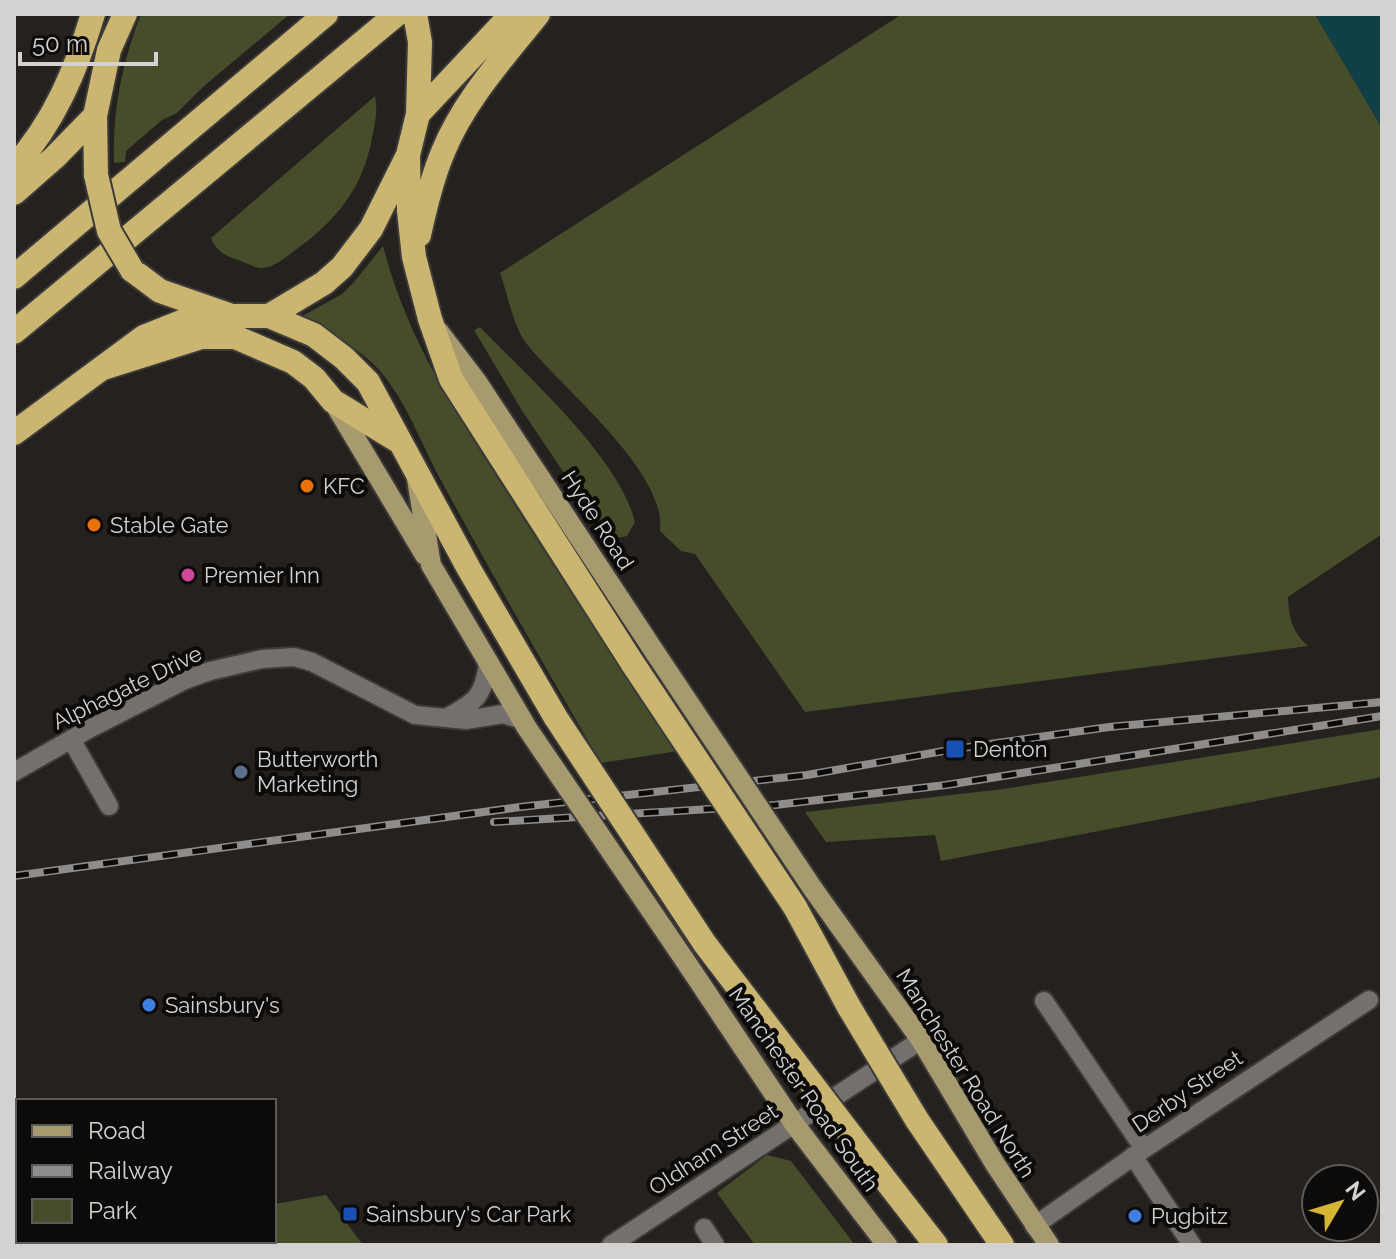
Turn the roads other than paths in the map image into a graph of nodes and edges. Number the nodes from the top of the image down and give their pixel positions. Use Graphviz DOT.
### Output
graph roads {
  1 [pos="93,14"];
  2 [pos="113,14"];
  3 [pos="125,14"];
  4 [pos="326,14"];
  5 [pos="397,14"];
  6 [pos="415,14"];
  7 [pos="512,14"];
  8 [pos="538,14"];
  9 [pos="109,50"];
  10 [pos="418,114"];
  11 [pos="95,116"];
  12 [pos="408,155"];
  13 [pos="14,167"];
  14 [pos="14,193"];
  15 [pos="414,257"];
  16 [pos="14,277"];
  17 [pos="232,316"];
  18 [pos="269,316"];
  19 [pos="430,319"];
  20 [pos="14,332"];
  21 [pos="148,345"];
  22 [pos="333,401"];
  23 [pos="14,433"];
  24 [pos="402,444"];
  25 [pos="415,467"];
  26 [pos="431,565"];
  27 [pos="488,664"];
  28 [pos="444,719"];
  29 [pos="524,724"];
  30 [pos="71,739"];
  31 [pos="14,772"];
  32 [pos="109,806"];
  33 [pos="813,889"];
  34 [pos="1369,1000"];
  35 [pos="1044,1001"];
  36 [pos="921,1040"];
  37 [pos="795,1125"];
  38 [pos="1138,1152"];
  39 [pos="1034,1226"];
  40 [pos="704,1228"];
  41 [pos="611,1245"];
  42 [pos="715,1245"];
  43 [pos="887,1245"];
  44 [pos="936,1245"];
  45 [pos="1002,1245"];
  46 [pos="1049,1245"];
  47 [pos="1192,1245"];
  1 -- 13 [label="highway"];
  2 -- 9 [label="highway"];
  3 -- 9 [label="highway"];
  4 -- 16 [label="highway"];
  5 -- 20 [label="highway"];
  6 -- 10 [label="highway"];
  7 -- 10 [label="highway"];
  8 -- 15 [label="highway"];
  9 -- 11 [label="highway"];
  10 -- 12 [label="highway"];
  11 -- 14 [label="highway"];
  11 -- 17 [label="highway, bridge"];
  12 -- 15 [label="highway, Hyde Road"];
  12 -- 18 [label="highway"];
  15 -- 19 [label="highway, Hyde Road"];
  17 -- 18 [label="highway"];
  17 -- 21 [label="highway"];
  18 -- 24 [label="highway"];
  19 -- 33 [label="main road, Hyde Road, bridge"];
  19 -- 45 [label="highway, bridge"];
  21 -- 22 [label="highway"];
  21 -- 23 [label="highway"];
  22 -- 24 [label="highway"];
  22 -- 26 [label="main road"];
  24 -- 25 [label="highway"];
  25 -- 26 [label="main road"];
  25 -- 44 [label="highway, bridge"];
  26 -- 27 [label="main road"];
  27 -- 28 [label="street"];
  27 -- 29 [label="main road"];
  28 -- 29 [label="street, Alphagate Drive"];
  28 -- 30 [label="street, Alphagate Drive"];
  29 -- 37 [label="main road, Manchester Road South, bridge"];
  30 -- 31 [label="street, Alphagate Drive"];
  30 -- 32 [label="street"];
  33 -- 36 [label="main road, Manchester Road North"];
  34 -- 38 [label="street, Derby Street"];
  35 -- 38 [label="street"];
  36 -- 37 [label="street, Oldham Street"];
  36 -- 39 [label="main road, Manchester Road North"];
  37 -- 41 [label="street, Oldham Street"];
  37 -- 43 [label="main road, Manchester Road South"];
  38 -- 39 [label="street, Derby Street"];
  38 -- 47 [label="street"];
  39 -- 46 [label="main road, Manchester Road North"];
  40 -- 42 [label="street"];
}
